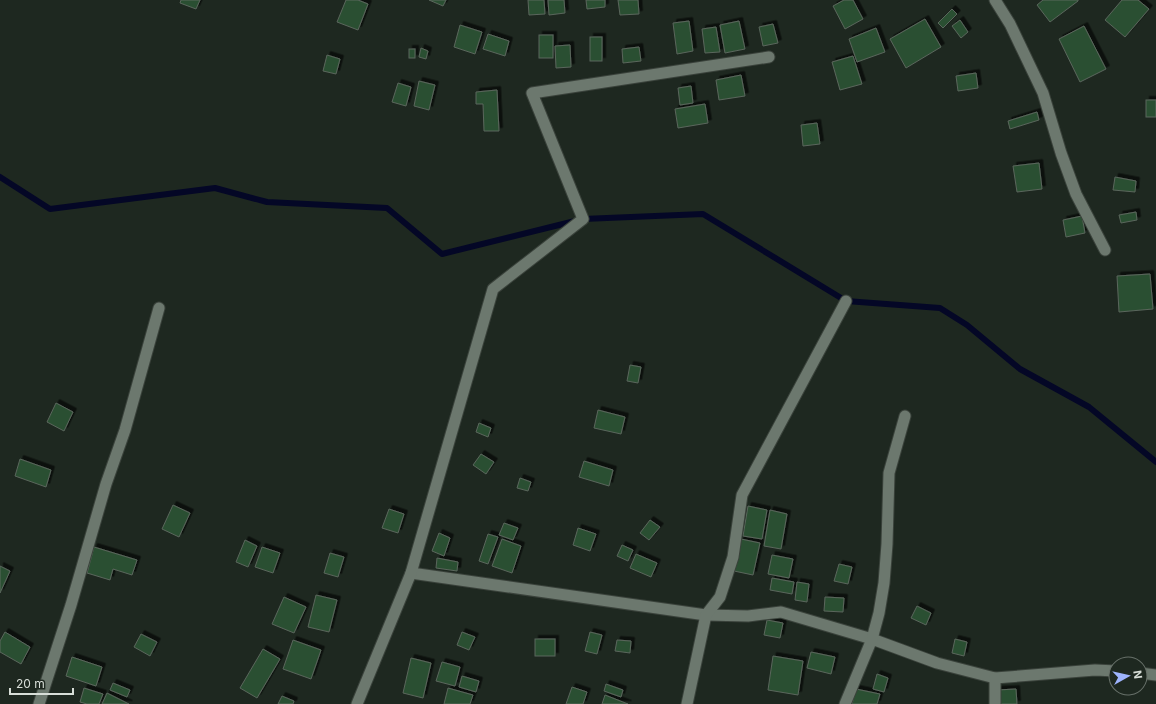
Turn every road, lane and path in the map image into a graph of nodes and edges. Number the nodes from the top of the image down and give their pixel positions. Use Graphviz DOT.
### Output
graph roads {
  1 [pos="995,0"];
  2 [pos="769,57"];
  3 [pos="1105,250"];
  4 [pos="846,301"];
  5 [pos="160,308"];
  6 [pos="905,416"];
  7 [pos="411,572"];
  8 [pos="706,615"];
  9 [pos="872,639"];
  10 [pos="1108,671"];
  11 [pos="995,678"];
  12 [pos="39,704"];
  13 [pos="357,704"];
  14 [pos="687,704"];
  15 [pos="845,704"];
  16 [pos="995,704"];
  1 -- 3 [label="street"];
  2 -- 7 [label="street"];
  4 -- 8 [label="street"];
  5 -- 12 [label="street"];
  6 -- 9 [label="street"];
  7 -- 8 [label="street"];
  7 -- 13 [label="street"];
  8 -- 9 [label="street"];
  8 -- 14 [label="street"];
  9 -- 11 [label="street"];
  9 -- 15 [label="street"];
  10 -- 11 [label="street"];
  11 -- 16 [label="street"];
}
